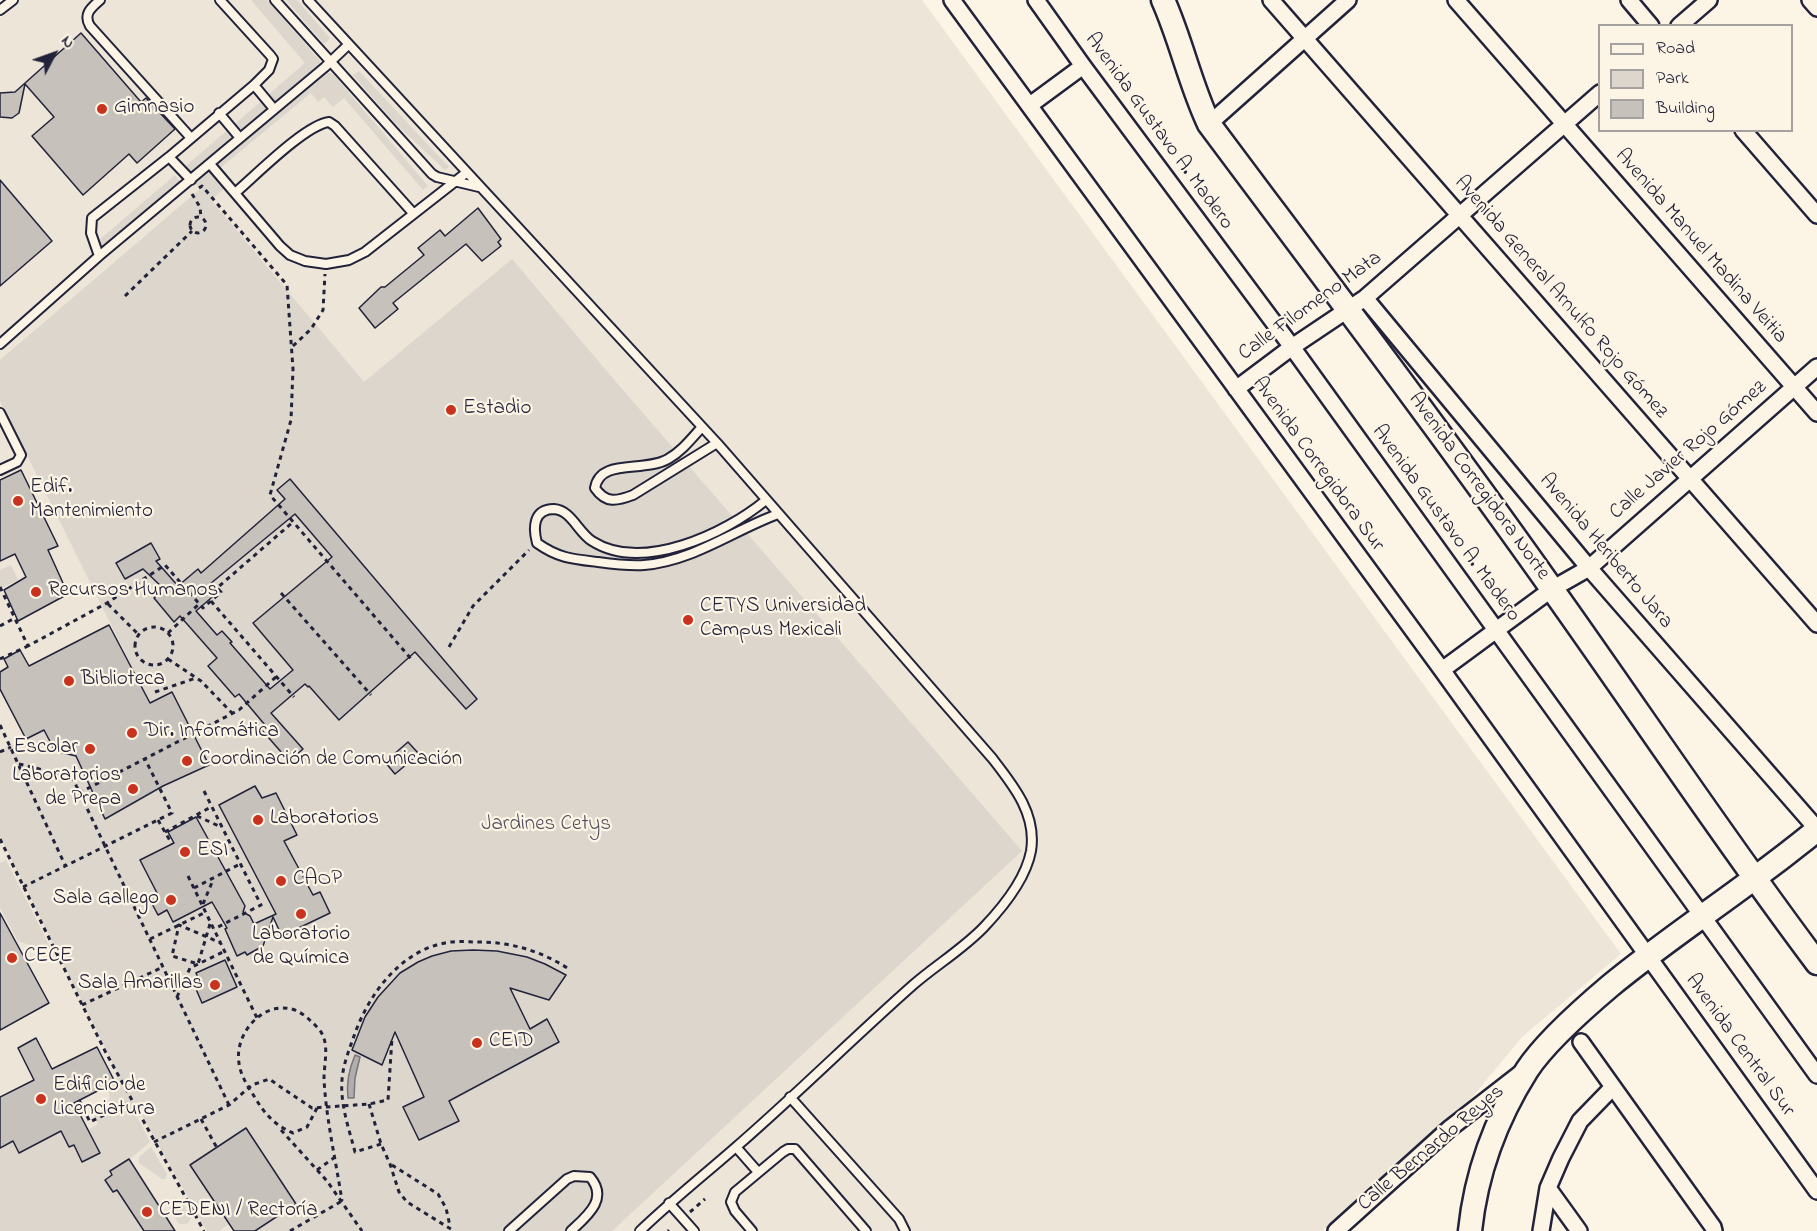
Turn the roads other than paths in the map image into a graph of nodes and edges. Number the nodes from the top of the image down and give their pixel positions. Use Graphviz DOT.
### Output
graph roads {
  1 [pos="13,0"];
  2 [pos="100,0"];
  3 [pos="220,0"];
  4 [pos="234,0"];
  5 [pos="275,0"];
  6 [pos="308,0"];
  7 [pos="952,0"];
  8 [pos="1036,0"];
  9 [pos="1163,0"];
  10 [pos="1271,0"];
  11 [pos="1348,0"];
  12 [pos="1456,0"];
  13 [pos="1629,0"];
  14 [pos="1709,0"];
  15 [pos="1810,0"];
  16 [pos="226,7"];
  17 [pos="1817,8"];
  18 [pos="0,9"];
  19 [pos="1649,24"];
  20 [pos="1681,24"];
  21 [pos="1304,39"];
  22 [pos="348,45"];
  23 [pos="330,63"];
  24 [pos="1083,66"];
  25 [pos="254,85"];
  26 [pos="1598,94"];
  27 [pos="1030,105"];
  28 [pos="274,109"];
  29 [pos="219,113"];
  30 [pos="1564,123"];
  31 [pos="1209,124"];
  32 [pos="1745,132"];
  33 [pos="191,138"];
  34 [pos="240,138"];
  35 [pos="169,157"];
  36 [pos="210,164"];
  37 [pos="466,172"];
  38 [pos="191,180"];
  39 [pos="453,182"];
  40 [pos="480,188"];
  41 [pos="235,193"];
  42 [pos="413,213"];
  43 [pos="1817,214"];
  44 [pos="1460,216"];
  45 [pos="99,256"];
  46 [pos="1357,304"];
  47 [pos="0,344"];
  48 [pos="1292,346"];
  49 [pos="1817,367"];
  50 [pos="1794,387"];
  51 [pos="1236,389"];
  52 [pos="0,413"];
  53 [pos="1817,413"];
  54 [pos="702,427"];
  55 [pos="717,443"];
  56 [pos="0,470"];
  57 [pos="1690,479"];
  58 [pos="766,500"];
  59 [pos="778,514"];
  60 [pos="1589,568"];
  61 [pos="1552,589"];
  62 [pos="1817,624"];
  63 [pos="1496,630"];
  64 [pos="1442,669"];
  65 [pos="1817,830"];
  66 [pos="1754,879"];
  67 [pos="1703,916"];
  68 [pos="1648,955"];
  69 [pos="1817,963"];
  70 [pos="1581,1042"];
  71 [pos="1528,1068"];
  72 [pos="1817,1075"];
  73 [pos="1612,1087"];
  74 [pos="790,1097"];
  75 [pos="736,1147"];
  76 [pos="758,1172"];
  77 [pos="1548,1188"];
  78 [pos="1817,1191"];
  79 [pos="669,1203"];
  80 [pos="509,1231"];
  81 [pos="571,1231"];
  82 [pos="640,1231"];
  83 [pos="694,1231"];
  84 [pos="752,1231"];
  85 [pos="866,1231"];
  86 [pos="905,1231"];
  87 [pos="1336,1231"];
  88 [pos="1470,1231"];
  89 [pos="1541,1231"];
  90 [pos="1579,1231"];
  91 [pos="1714,1231"];
  1 -- 18 [label="lane"];
  2 -- 33 [label="lane"];
  3 -- 16 [label="lane"];
  4 -- 16 [label="lane"];
  5 -- 23 [label="lane"];
  6 -- 22 [label="lane"];
  7 -- 27 [label="street, Avenida Corregidora Sur"];
  8 -- 24 [label="street, Avenida Gustavo A. Madero"];
  9 -- 31 [label="street, Avenida Corregidora Norte"];
  10 -- 21 [label="street, Avenida General Arnulfo Rojo Gómez"];
  11 -- 21 [label="street"];
  12 -- 30 [label="street, Avenida Manuel Madina Veitia"];
  13 -- 19 [label="street"];
  14 -- 20 [label="street"];
  15 -- 17 [label="street"];
  16 -- 25 [label="lane"];
  21 -- 31 [label="street"];
  21 -- 44 [label="street, Avenida General Arnulfo Rojo Gómez"];
  22 -- 23 [label="lane"];
  22 -- 37 [label="lane"];
  23 -- 28 [label="lane"];
  23 -- 39 [label="lane"];
  24 -- 27 [label="street"];
  24 -- 48 [label="street, Avenida Gustavo A. Madero"];
  25 -- 28 [label="lane"];
  25 -- 29 [label="lane"];
  26 -- 30 [label="street, Calle Filomeno Mata"];
  27 -- 51 [label="street, Avenida Corregidora Sur"];
  28 -- 34 [label="lane"];
  29 -- 33 [label="lane"];
  29 -- 34 [label="lane"];
  30 -- 44 [label="street, Calle Filomeno Mata"];
  30 -- 50 [label="street, Avenida Manuel Madina Veitia"];
  31 -- 46 [label="street, Avenida Corregidora Norte"];
  32 -- 43 [label="street"];
  33 -- 35 [label="lane"];
  34 -- 36 [label="lane"];
  35 -- 38 [label="lane"];
  35 -- 45 [label="lane"];
  36 -- 38 [label="lane"];
  36 -- 41 [label="lane"];
  37 -- 39 [label="lane"];
  37 -- 40 [label="lane"];
  38 -- 45 [label="lane"];
  39 -- 40 [label="lane"];
  39 -- 42 [label="lane"];
  40 -- 54 [label="lane"];
  41 -- 42 [label="lane"];
  41 -- 42 [label="lane"];
  44 -- 46 [label="street, Calle Filomeno Mata"];
  44 -- 57 [label="street, Avenida General Arnulfo Rojo Gómez"];
  45 -- 47 [label="lane"];
  46 -- 48 [label="street, Calle Filomeno Mata"];
  46 -- 60 [label="street, Avenida Heriberto Jara"];
  46 -- 61 [label="street, Avenida Corregidora Norte"];
  48 -- 51 [label="street, Calle Filomeno Mata"];
  48 -- 63 [label="street, Avenida Gustavo A. Madero"];
  49 -- 50 [label="street, Calle Javier Rojo Gómez"];
  50 -- 53 [label="street, Avenida Manuel Madina Veitia"];
  50 -- 57 [label="street, Calle Javier Rojo Gómez"];
  51 -- 64 [label="street, Avenida Corregidora Sur"];
  52 -- 56 [label="lane"];
  54 -- 55 [label="lane"];
  54 -- 55 [label="lane"];
  55 -- 58 [label="lane"];
  57 -- 60 [label="street, Calle Javier Rojo Gómez"];
  57 -- 62 [label="street, Avenida General Arnulfo Rojo Gómez"];
  58 -- 59 [label="lane"];
  58 -- 59 [label="lane"];
  59 -- 74 [label="lane"];
  60 -- 61 [label="street, Calle Javier Rojo Gómez"];
  60 -- 65 [label="street, Avenida Heriberto Jara"];
  61 -- 63 [label="street, Calle Javier Rojo Gómez"];
  61 -- 66 [label="street, Avenida Corregidora Norte"];
  63 -- 64 [label="street, Calle Javier Rojo Gómez"];
  63 -- 67 [label="street, Avenida Gustavo A. Madero"];
  64 -- 68 [label="street, Avenida Corregidora Sur"];
  65 -- 66 [label="street"];
  66 -- 67 [label="street"];
  66 -- 69 [label="street, Avenida Corregidora Norte"];
  67 -- 68 [label="street"];
  67 -- 72 [label="street, Avenida Gustavo A. Madero"];
  68 -- 71 [label="street"];
  68 -- 78 [label="street, Avenida Central Sur"];
  70 -- 73 [label="street"];
  71 -- 87 [label="street, Calle Bernardo Reyes"];
  71 -- 88 [label="street"];
  73 -- 77 [label="street"];
  73 -- 91 [label="street"];
  74 -- 75 [label="lane"];
  74 -- 86 [label="lane"];
  75 -- 76 [label="lane"];
  75 -- 79 [label="lane"];
  76 -- 84 [label="lane"];
  76 -- 85 [label="lane"];
  77 -- 89 [label="street"];
  77 -- 90 [label="street"];
  79 -- 82 [label="lane"];
  79 -- 83 [label="lane"];
  80 -- 81 [label="lane"];
}
